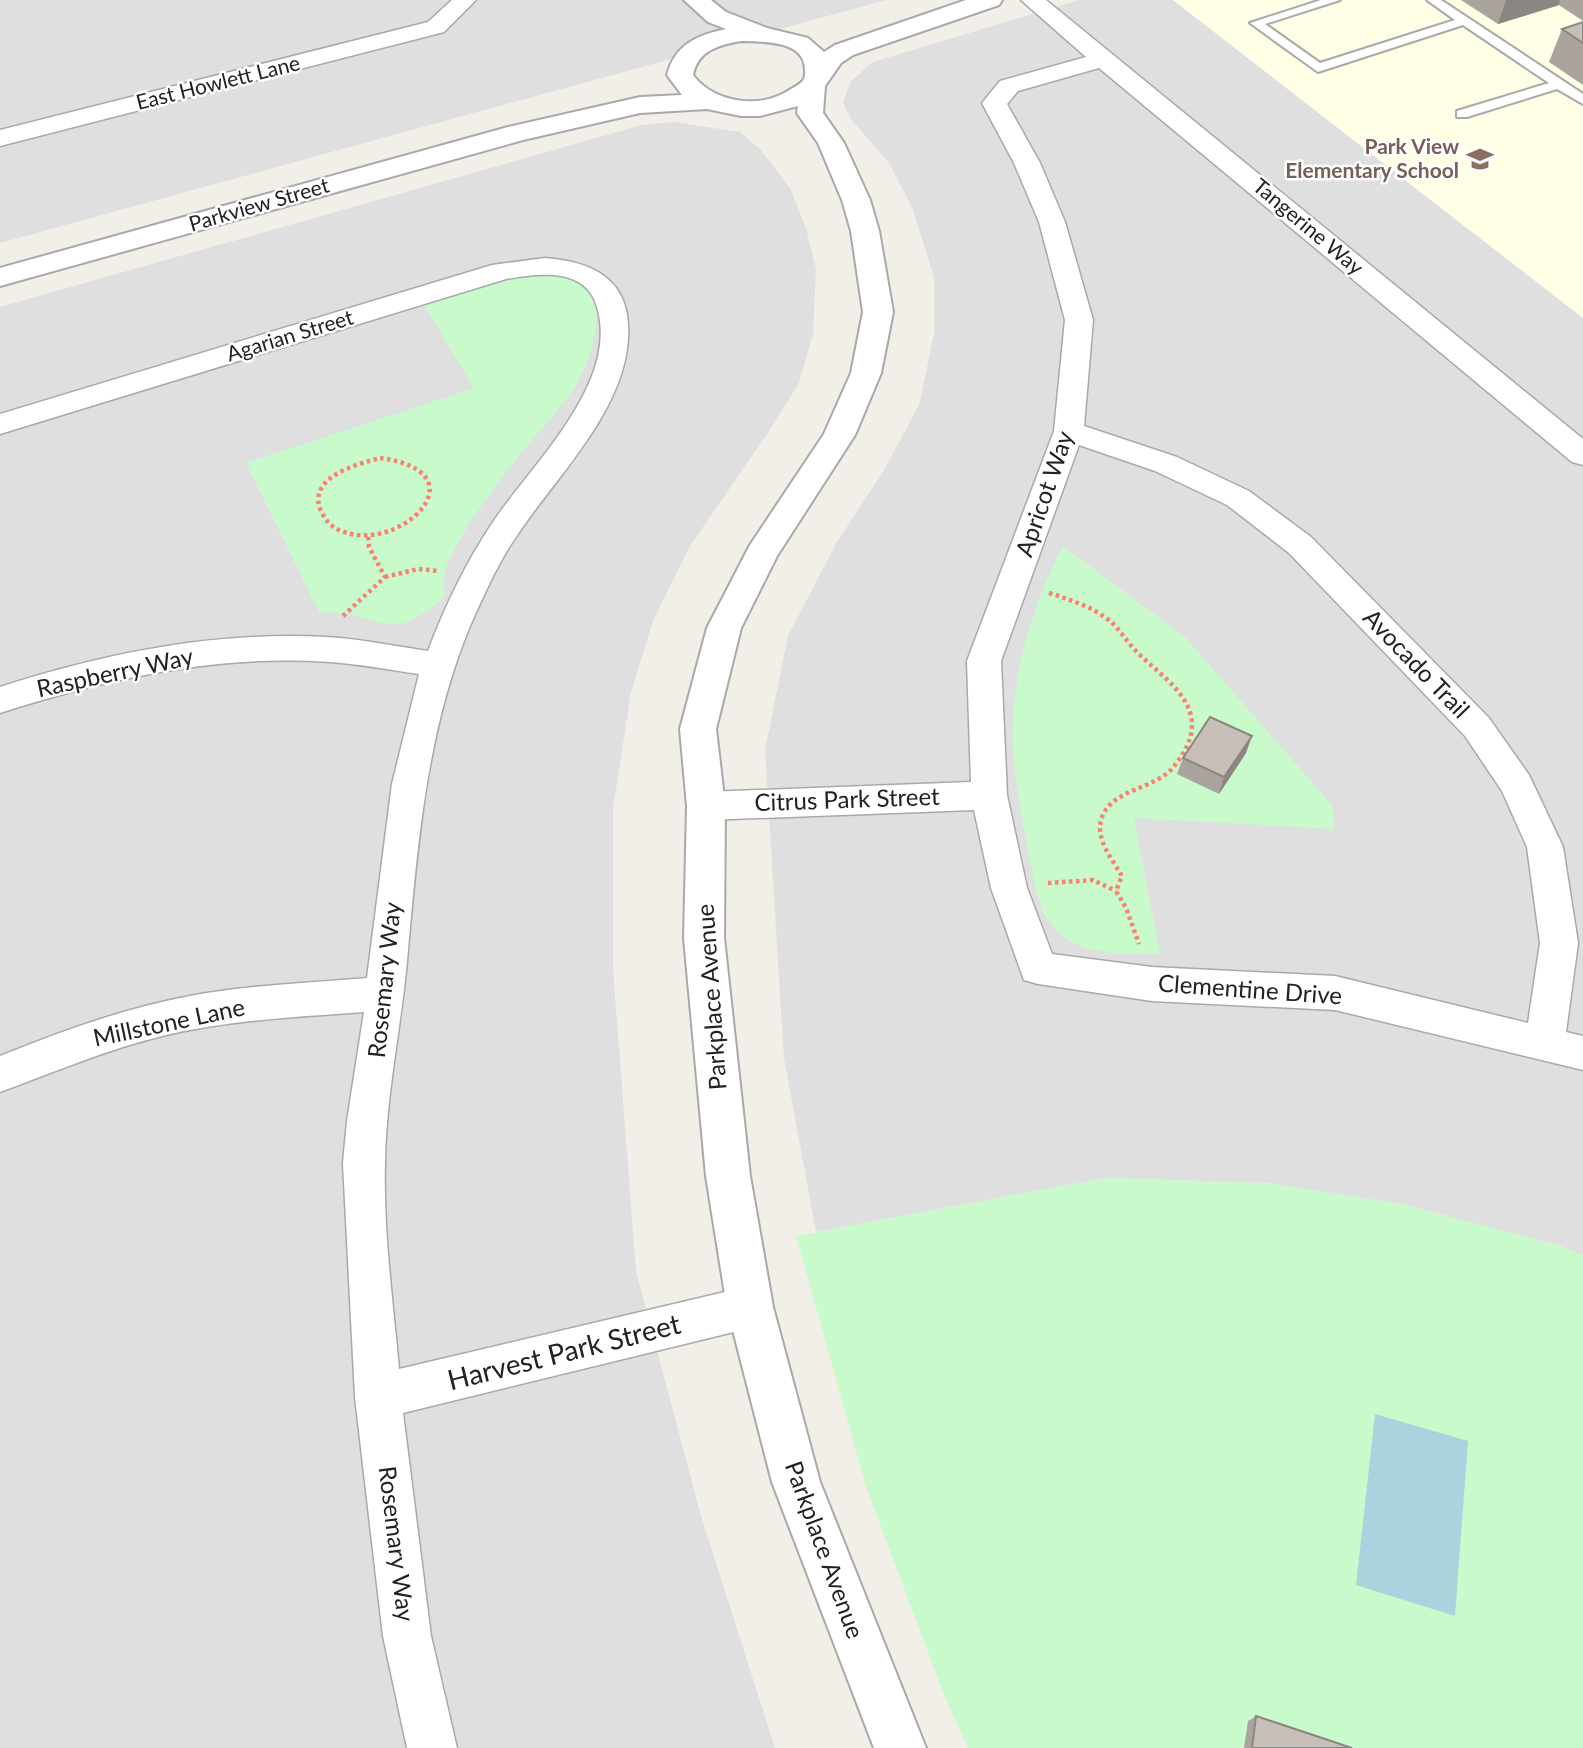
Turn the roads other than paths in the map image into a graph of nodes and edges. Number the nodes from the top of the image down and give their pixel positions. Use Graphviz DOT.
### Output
graph roads {
  1 [pos="465,0"];
  2 [pos="990,0"];
  3 [pos="1032,0"];
  4 [pos="1334,0"];
  5 [pos="1433,0"];
  6 [pos="685,4"];
  7 [pos="961,8"];
  8 [pos="1464,21"];
  9 [pos="770,35"];
  10 [pos="1104,59"];
  11 [pos="683,61"];
  12 [pos="815,81"];
  13 [pos="1559,84"];
  14 [pos="1583,100"];
  15 [pos="709,101"];
  16 [pos="744,108"];
  17 [pos="1462,114"];
  18 [pos="517,133"];
  19 [pos="0,138"];
  20 [pos="846,181"];
  21 [pos="582,271"];
  22 [pos="0,277"];
  23 [pos="0,424"];
  24 [pos="1069,431"];
  25 [pos="1583,455"];
  26 [pos="439,665"];
  27 [pos="0,700"];
  28 [pos="989,795"];
  29 [pos="706,806"];
  30 [pos="1038,968"];
  31 [pos="385,993"];
  32 [pos="1545,1044"];
  33 [pos="1583,1053"];
  34 [pos="0,1074"];
  35 [pos="750,1307"];
  36 [pos="377,1396"];
  37 [pos="432,1748"];
  38 [pos="900,1748"];
  1 -- 19 [label="street, East Howlett Lane"];
  2 -- 7 [label="street"];
  3 -- 10 [label="street, Tangerine Way"];
  4 -- 8 [label="lane"];
  5 -- 8 [label="lane"];
  6 -- 9 [label="street"];
  6 -- 11 [label="street"];
  7 -- 9 [label="street"];
  7 -- 12 [label="street"];
  8 -- 13 [label="lane"];
  9 -- 11 [label="street"];
  9 -- 12 [label="street"];
  10 -- 24 [label="street, Apricot Way"];
  10 -- 25 [label="street, Tangerine Way"];
  11 -- 15 [label="street"];
  11 -- 18 [label="street"];
  12 -- 16 [label="street"];
  12 -- 20 [label="street, Parkplace Avenue"];
  13 -- 14 [label="lane"];
  13 -- 17 [label="lane"];
  15 -- 16 [label="street"];
  15 -- 18 [label="street"];
  16 -- 20 [label="street, Parkplace Avenue"];
  18 -- 22 [label="street, Parkview Street"];
  20 -- 29 [label="street, Parkplace Avenue"];
  21 -- 23 [label="street, Agarian Street"];
  21 -- 26 [label="street, Rosemary Way"];
  24 -- 28 [label="street, Apricot Way"];
  24 -- 32 [label="street, Avocado Trail"];
  26 -- 27 [label="street, Raspberry Way"];
  26 -- 31 [label="street, Rosemary Way"];
  28 -- 29 [label="street, Citrus Park Street"];
  28 -- 30 [label="street, Apricot Way"];
  29 -- 35 [label="street, Parkplace Avenue"];
  30 -- 32 [label="street, Clementine Drive"];
  31 -- 34 [label="street, Millstone Lane"];
  31 -- 36 [label="street, Rosemary Way"];
  32 -- 33 [label="street, Clementine Drive"];
  35 -- 36 [label="street, Harvest Park Street"];
  35 -- 38 [label="street, Parkplace Avenue"];
  36 -- 37 [label="street, Rosemary Way"];
}
